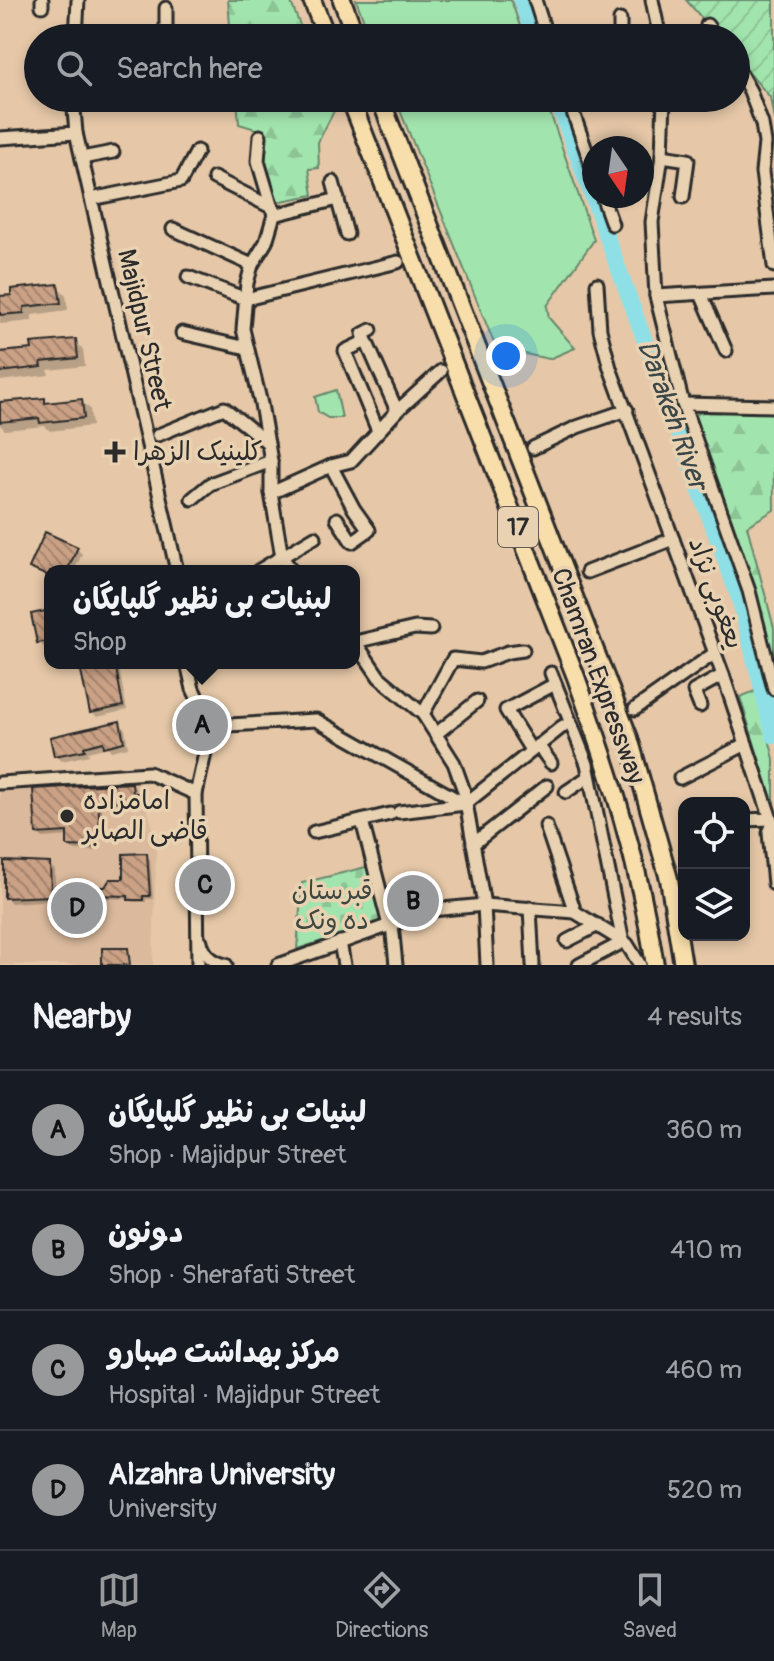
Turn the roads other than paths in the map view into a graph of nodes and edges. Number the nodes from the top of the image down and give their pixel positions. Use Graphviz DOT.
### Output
graph roads {
  1 [pos="78,0"];
  2 [pos="312,0"];
  3 [pos="342,0"];
  4 [pos="535,0"];
  5 [pos="652,0"];
  6 [pos="162,3"];
  7 [pos="620,20"];
  8 [pos="77,24"];
  9 [pos="164,24"];
  10 [pos="321,24"];
  11 [pos="351,24"];
  12 [pos="543,24"];
  13 [pos="620,24"];
  14 [pos="657,24"];
  15 [pos="750,91"];
  16 [pos="74,112"];
  17 [pos="355,112"];
  18 [pos="385,112"];
  19 [pos="573,112"];
  20 [pos="664,112"];
  21 [pos="76,133"];
  22 [pos="260,136"];
  23 [pos="0,138"];
  24 [pos="582,138"];
  25 [pos="197,151"];
  26 [pos="113,152"];
  27 [pos="662,156"];
  28 [pos="82,158"];
  29 [pos="214,178"];
  30 [pos="333,182"];
  31 [pos="683,197"];
  32 [pos="91,199"];
  33 [pos="338,199"];
  34 [pos="606,208"];
  35 [pos="273,211"];
  36 [pos="612,224"];
  37 [pos="173,229"];
  38 [pos="347,234"];
  39 [pos="398,262"];
  40 [pos="252,265"];
  41 [pos="774,266"];
  42 [pos="188,277"];
  43 [pos="597,284"];
  44 [pos="774,289"];
  45 [pos="701,294"];
  46 [pos="656,296"];
  47 [pos="246,299"];
  48 [pos="182,333"];
  49 [pos="247,348"];
  50 [pos="726,351"];
  51 [pos="441,371"];
  52 [pos="683,404"];
  53 [pos="774,406"];
  54 [pos="627,410"];
  55 [pos="397,411"];
  56 [pos="378,431"];
  57 [pos="158,435"];
  58 [pos="268,443"];
  59 [pos="533,448"];
  60 [pos="271,461"];
  61 [pos="331,466"];
  62 [pos="271,493"];
  63 [pos="192,499"];
  64 [pos="337,519"];
  65 [pos="315,537"];
  66 [pos="673,539"];
  67 [pos="282,557"];
  68 [pos="176,565"];
  69 [pos="268,565"];
  70 [pos="288,565"];
  71 [pos="587,572"];
  72 [pos="431,629"];
  73 [pos="360,640"];
  74 [pos="360,648"];
  75 [pos="523,650"];
  76 [pos="715,653"];
  77 [pos="188,669"];
  78 [pos="723,675"];
  79 [pos="774,689"];
  80 [pos="477,701"];
  81 [pos="700,706"];
  82 [pos="635,709"];
  83 [pos="423,714"];
  84 [pos="211,726"];
  85 [pos="563,726"];
  86 [pos="436,734"];
  87 [pos="746,744"];
  88 [pos="534,748"];
  89 [pos="551,763"];
  90 [pos="588,777"];
  91 [pos="680,778"];
  92 [pos="0,783"];
  93 [pos="547,786"];
  94 [pos="566,792"];
  95 [pos="196,794"];
  96 [pos="465,804"];
  97 [pos="362,821"];
  98 [pos="750,821"];
  99 [pos="772,825"];
  100 [pos="546,826"];
  101 [pos="314,832"];
  102 [pos="473,844"];
  103 [pos="669,879"];
  104 [pos="774,884"];
  105 [pos="678,893"];
  106 [pos="484,905"];
  107 [pos="530,908"];
  108 [pos="575,912"];
  109 [pos="390,924"];
  110 [pos="598,925"];
  111 [pos="199,928"];
  112 [pos="567,941"];
  113 [pos="689,941"];
  114 [pos="340,942"];
  115 [pos="623,942"];
  116 [pos="642,964"];
  117 [pos="198,965"];
  118 [pos="226,965"];
  119 [pos="278,965"];
  120 [pos="344,965"];
  121 [pos="396,965"];
  122 [pos="487,965"];
  123 [pos="533,965"];
  124 [pos="579,965"];
  125 [pos="683,965"];
  126 [pos="693,965"];
  1 -- 8 [label="street"];
  2 -- 10 [label="highway"];
  3 -- 11 [label="highway"];
  4 -- 12 [label="street"];
  5 -- 14 [label="street"];
  6 -- 9 [label="street"];
  7 -- 13 [label="street"];
  15 -- 41 [label="street"];
  16 -- 21 [label="street, Majidpur Street"];
  17 -- 116 [label="highway, Chamran Expressway / 17"];
  18 -- 103 [label="highway, Chamran Expressway / 17"];
  19 -- 24 [label="street"];
  20 -- 27 [label="street"];
  21 -- 23 [label="street"];
  21 -- 28 [label="street, Majidpur Street"];
  22 -- 35 [label="street"];
  25 -- 32 [label="street"];
  26 -- 28 [label="street"];
  27 -- 31 [label="street"];
  27 -- 46 [label="street"];
  28 -- 32 [label="street, Majidpur Street"];
  29 -- 35 [label="street"];
  30 -- 33 [label="street"];
  32 -- 68 [label="street, Majidpur Street"];
  33 -- 35 [label="street"];
  33 -- 38 [label="street"];
  34 -- 36 [label="street"];
  35 -- 40 [label="street"];
  37 -- 40 [label="street"];
  39 -- 47 [label="street"];
  40 -- 47 [label="street"];
  42 -- 47 [label="street"];
  43 -- 54 [label="street, یعغوبی نژاد"];
  44 -- 45 [label="street"];
  45 -- 46 [label="street"];
  45 -- 50 [label="street"];
  46 -- 52 [label="street"];
  47 -- 49 [label="street"];
  48 -- 49 [label="street"];
  49 -- 58 [label="street"];
  51 -- 55 [label="street"];
  52 -- 53 [label="street"];
  52 -- 79 [label="street"];
  54 -- 59 [label="street"];
  54 -- 66 [label="street, یعغوبی نژاد"];
  55 -- 56 [label="street"];
  55 -- 56 [label="street"];
  56 -- 61 [label="street"];
  57 -- 58 [label="street"];
  58 -- 60 [label="street"];
  60 -- 62 [label="street"];
  60 -- 63 [label="street"];
  61 -- 62 [label="street"];
  61 -- 64 [label="street"];
  62 -- 67 [label="street"];
  65 -- 67 [label="street"];
  66 -- 71 [label="street"];
  66 -- 76 [label="street, یعغوبی نژاد"];
  67 -- 69 [label="street"];
  67 -- 70 [label="street"];
  72 -- 73 [label="street"];
  74 -- 83 [label="street"];
  75 -- 83 [label="street"];
  76 -- 78 [label="street, یعغوبی نژاد"];
  76 -- 82 [label="street"];
  77 -- 84 [label="street"];
  78 -- 81 [label="street"];
  78 -- 87 [label="street, یعغوبی نژاد"];
  80 -- 86 [label="street"];
  83 -- 86 [label="street"];
  84 -- 95 [label="street"];
  84 -- 96 [label="street"];
  85 -- 88 [label="street"];
  86 -- 96 [label="street"];
  87 -- 91 [label="street"];
  87 -- 99 [label="street, یعغوبی نژاد"];
  88 -- 89 [label="street"];
  88 -- 90 [label="street"];
  88 -- 96 [label="street"];
  90 -- 94 [label="street"];
  90 -- 115 [label="street"];
  92 -- 95 [label="street"];
  93 -- 102 [label="street"];
  95 -- 111 [label="street"];
  96 -- 97 [label="street"];
  96 -- 102 [label="street"];
  97 -- 101 [label="street"];
  97 -- 109 [label="street"];
  98 -- 99 [label="street"];
  99 -- 104 [label="street, یعغوبی نژاد"];
  100 -- 108 [label="street"];
  102 -- 106 [label="street"];
  103 -- 105 [label="highway"];
  103 -- 125 [label="highway, Chamran Expressway / 17"];
  106 -- 107 [label="street"];
  106 -- 109 [label="street"];
  106 -- 122 [label="street"];
  107 -- 108 [label="street"];
  107 -- 123 [label="street"];
  108 -- 110 [label="street"];
  109 -- 114 [label="street"];
  109 -- 121 [label="street"];
  110 -- 112 [label="street"];
  110 -- 115 [label="street"];
  111 -- 117 [label="street"];
  111 -- 118 [label="street"];
  113 -- 126 [label="highway"];
  114 -- 119 [label="street"];
  114 -- 120 [label="street"];
  115 -- 116 [label="street"];
  115 -- 124 [label="street"];
}
